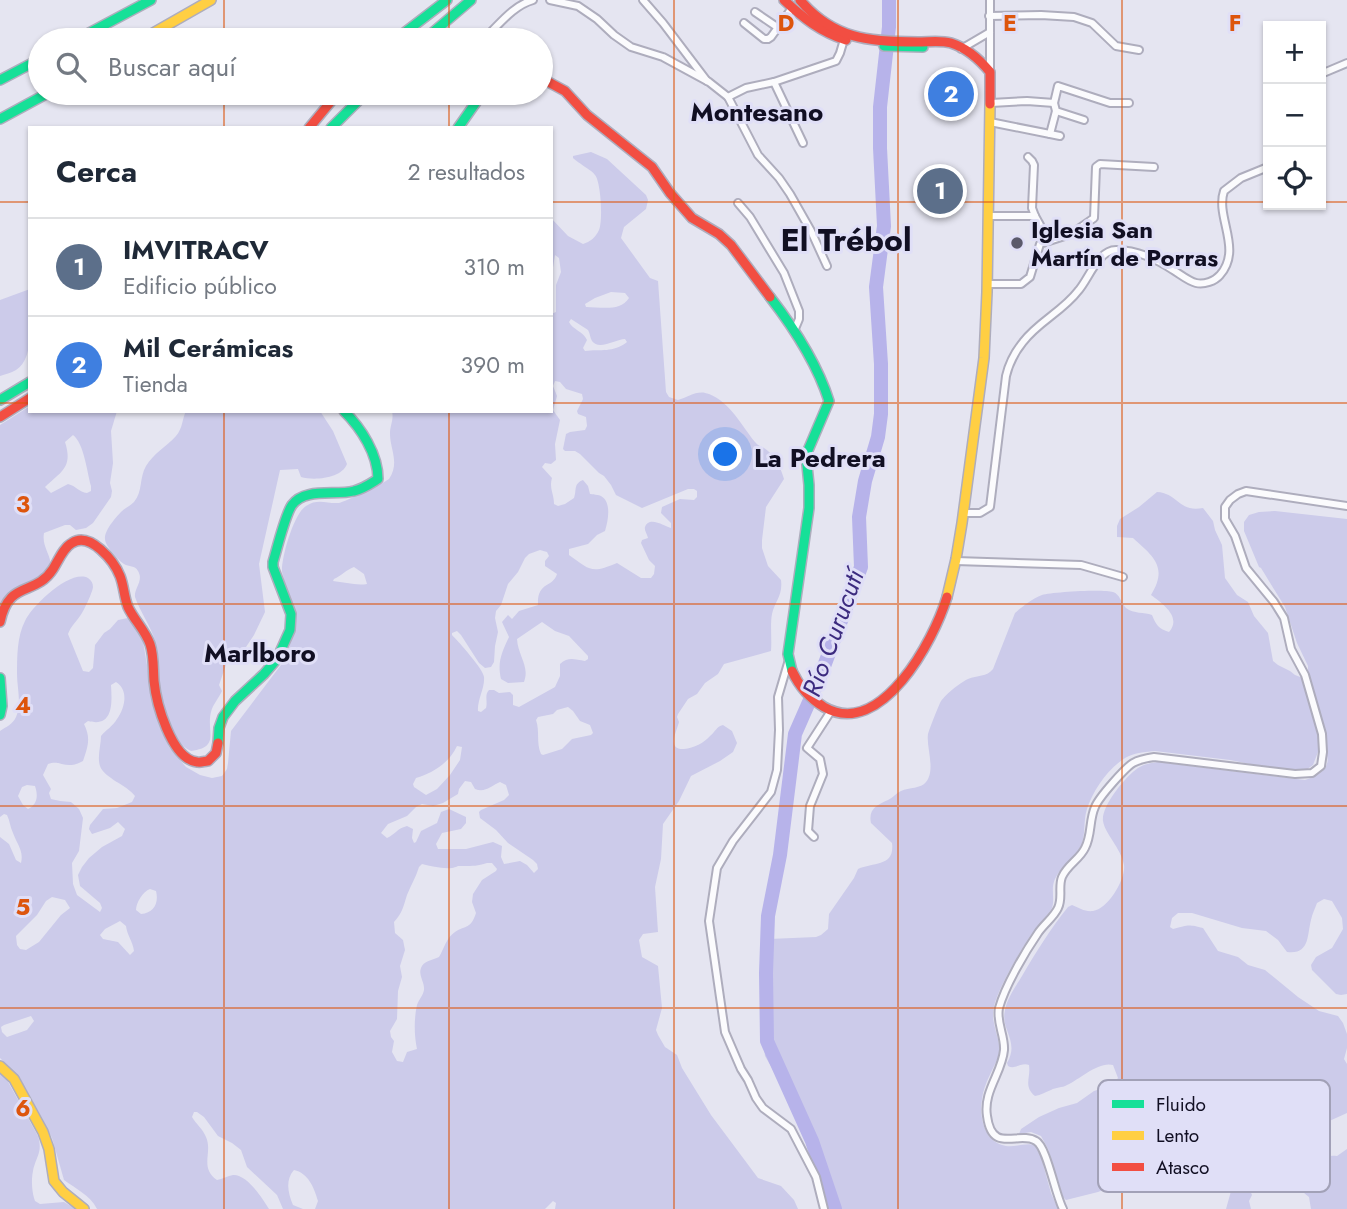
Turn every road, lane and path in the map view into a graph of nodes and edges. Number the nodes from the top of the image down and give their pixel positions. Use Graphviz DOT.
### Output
graph roads {
  1 [pos="151,0"];
  2 [pos="211,0"];
  3 [pos="447,0"];
  4 [pos="471,0"];
  5 [pos="533,0"];
  6 [pos="550,0"];
  7 [pos="643,0"];
  8 [pos="784,0"];
  9 [pos="800,0"];
  10 [pos="990,0"];
  11 [pos="792,8"];
  12 [pos="755,12"];
  13 [pos="989,16"];
  14 [pos="744,23"];
  15 [pos="777,27"];
  16 [pos="98,28"];
  17 [pos="162,28"];
  18 [pos="411,28"];
  19 [pos="438,28"];
  20 [pos="495,28"];
  21 [pos="989,32"];
  22 [pos="845,37"];
  23 [pos="961,49"];
  24 [pos="1139,50"];
  25 [pos="1347,63"];
  26 [pos="28,65"];
  27 [pos="990,72"];
  28 [pos="1326,72"];
  29 [pos="0,80"];
  30 [pos="709,82"];
  31 [pos="774,82"];
  32 [pos="553,83"];
  33 [pos="728,97"];
  34 [pos="28,103"];
  35 [pos="991,103"];
  36 [pos="1129,103"];
  37 [pos="328,105"];
  38 [pos="354,105"];
  39 [pos="474,105"];
  40 [pos="1055,107"];
  41 [pos="0,118"];
  42 [pos="1084,120"];
  43 [pos="990,122"];
  44 [pos="311,126"];
  45 [pos="333,126"];
  46 [pos="459,126"];
  47 [pos="1050,134"];
  48 [pos="1060,136"];
  49 [pos="803,143"];
  50 [pos="1028,158"];
  51 [pos="1154,167"];
  52 [pos="1263,169"];
  53 [pos="738,203"];
  54 [pos="989,216"];
  55 [pos="1035,216"];
  56 [pos="1046,242"];
  57 [pos="827,267"];
  58 [pos="988,284"];
  59 [pos="794,331"];
  60 [pos="28,383"];
  61 [pos="28,399"];
  62 [pos="0,400"];
  63 [pos="346,413"];
  64 [pos="0,417"];
  65 [pos="1347,506"];
  66 [pos="963,513"];
  67 [pos="956,561"];
  68 [pos="1123,577"];
  69 [pos="0,622"];
  70 [pos="789,661"];
  71 [pos="0,678"];
  72 [pos="831,711"];
  73 [pos="0,715"];
  74 [pos="814,837"];
  75 [pos="0,1066"];
  76 [pos="84,1209"];
  77 [pos="824,1209"];
  78 [pos="1063,1209"];
  1 -- 16 [label="main road"];
  2 -- 17 [label="main road"];
  3 -- 18 [label="main road"];
  4 -- 19 [label="main road"];
  5 -- 20 [label="street"];
  6 -- 30 [label="street"];
  7 -- 30 [label="street"];
  8 -- 11 [label="main road"];
  9 -- 22 [label="main road"];
  10 -- 13 [label="street"];
  11 -- 15 [label="street"];
  11 -- 22 [label="main road"];
  12 -- 15 [label="street"];
  13 -- 21 [label="street"];
  13 -- 24 [label="street"];
  14 -- 15 [label="street"];
  21 -- 23 [label="street"];
  21 -- 27 [label="street"];
  22 -- 23 [label="main road"];
  22 -- 31 [label="street"];
  23 -- 27 [label="main road"];
  25 -- 28 [label="street"];
  26 -- 29 [label="main road"];
  27 -- 35 [label="main road"];
  30 -- 33 [label="street"];
  31 -- 33 [label="street"];
  31 -- 49 [label="street"];
  32 -- 59 [label="main road"];
  33 -- 57 [label="street"];
  34 -- 41 [label="main road"];
  35 -- 40 [label="street"];
  35 -- 43 [label="main road"];
  36 -- 40 [label="street"];
  37 -- 44 [label="main road"];
  38 -- 45 [label="main road"];
  39 -- 46 [label="main road"];
  40 -- 42 [label="street"];
  40 -- 47 [label="street"];
  43 -- 47 [label="street"];
  43 -- 54 [label="main road"];
  47 -- 48 [label="street"];
  50 -- 55 [label="street"];
  51 -- 56 [label="street"];
  52 -- 66 [label="street"];
  53 -- 59 [label="street"];
  54 -- 55 [label="street"];
  54 -- 58 [label="main road"];
  55 -- 56 [label="street"];
  56 -- 58 [label="street"];
  58 -- 66 [label="main road"];
  59 -- 70 [label="main road"];
  60 -- 62 [label="main road"];
  61 -- 64 [label="main road"];
  63 -- 69 [label="main road"];
  65 -- 78 [label="street"];
  66 -- 67 [label="main road"];
  67 -- 68 [label="street"];
  67 -- 72 [label="main road"];
  70 -- 72 [label="main road"];
  70 -- 77 [label="street"];
  71 -- 73 [label="main road"];
  72 -- 74 [label="street"];
  75 -- 76 [label="main road"];
}
